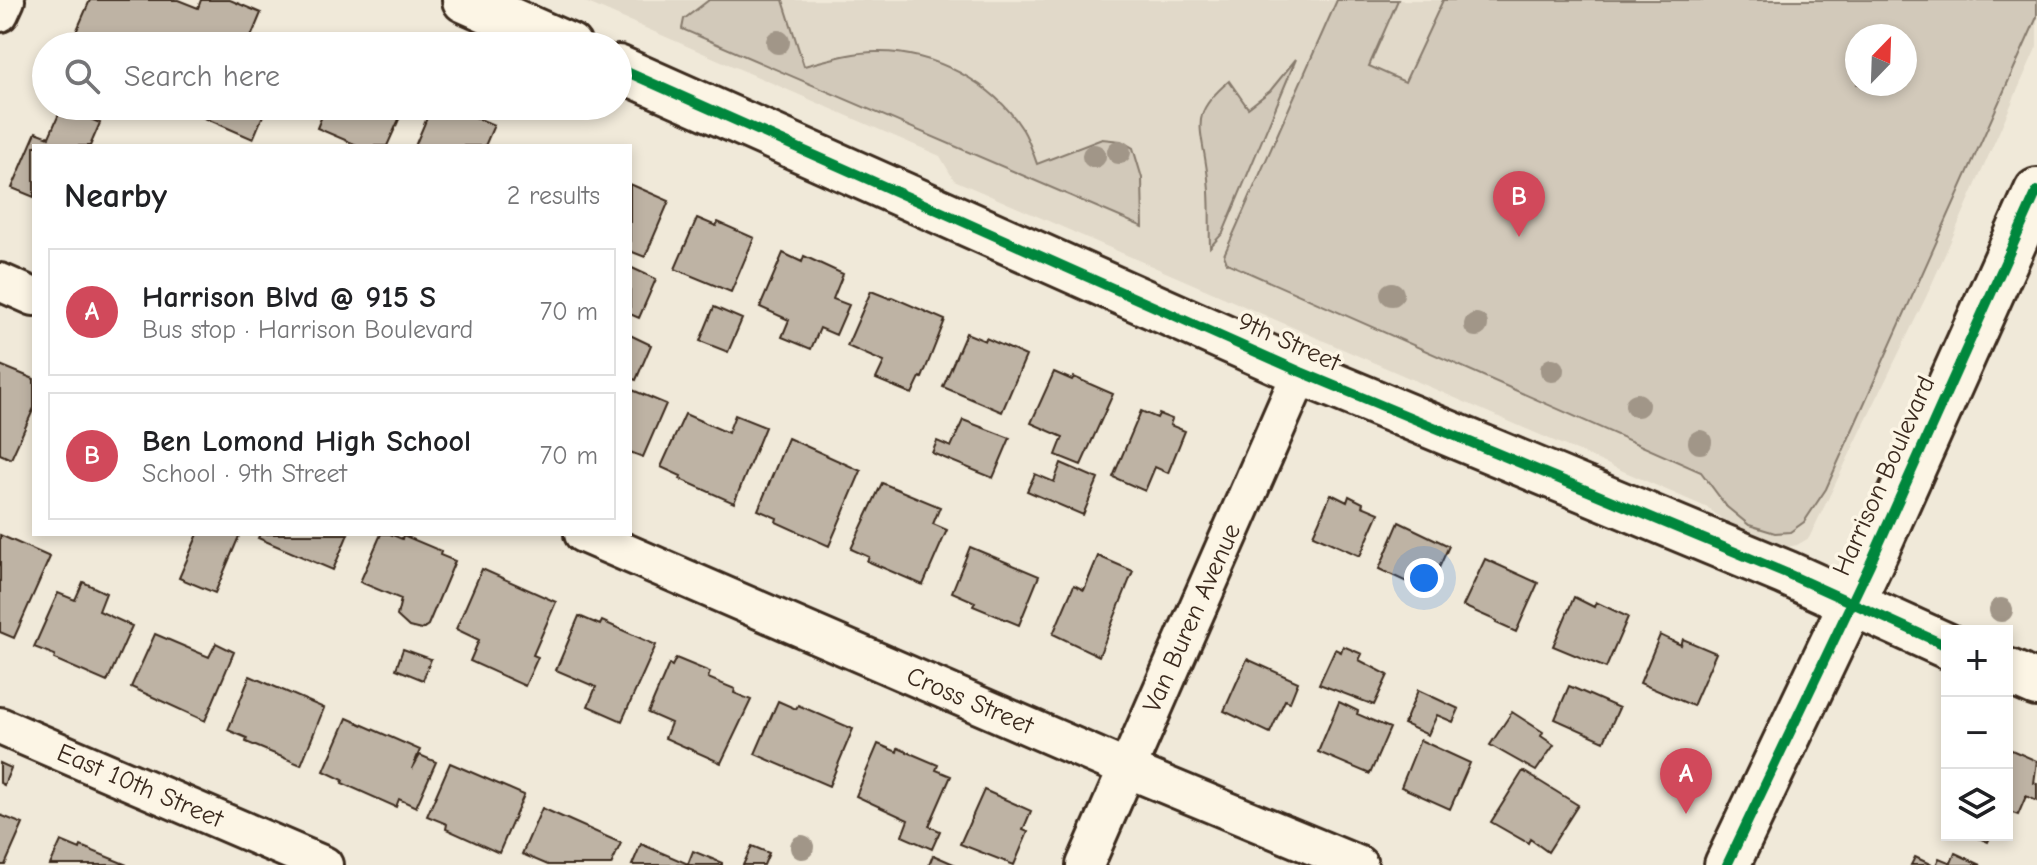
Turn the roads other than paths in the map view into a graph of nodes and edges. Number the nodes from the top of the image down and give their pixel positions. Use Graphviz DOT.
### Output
graph roads {
  1 [pos="6,0"];
  2 [pos="465,0"];
  3 [pos="0,13"];
  4 [pos="537,32"];
  5 [pos="632,74"];
  6 [pos="2037,191"];
  7 [pos="0,282"];
  8 [pos="32,296"];
  9 [pos="1301,372"];
  10 [pos="588,536"];
  11 [pos="1850,604"];
  12 [pos="1941,643"];
  13 [pos="2013,674"];
  14 [pos="2037,684"];
  15 [pos="0,726"];
  16 [pos="1127,769"];
  17 [pos="324,865"];
  18 [pos="1085,865"];
  19 [pos="1359,865"];
  20 [pos="1727,865"];
  1 -- 3 [label="street"];
  2 -- 4 [label="street"];
  5 -- 9 [label="street, 9th Street"];
  6 -- 11 [label="street, Harrison Boulevard"];
  7 -- 8 [label="street"];
  9 -- 11 [label="street, 9th Street"];
  9 -- 16 [label="street, Van Buren Avenue"];
  10 -- 16 [label="street, Cross Street"];
  11 -- 12 [label="street, 9th Street"];
  11 -- 20 [label="street, Harrison Boulevard"];
  13 -- 14 [label="street"];
  15 -- 17 [label="street, East 10th Street"];
  16 -- 18 [label="street, Van Buren Avenue"];
  16 -- 19 [label="street, Cross Street"];
}
